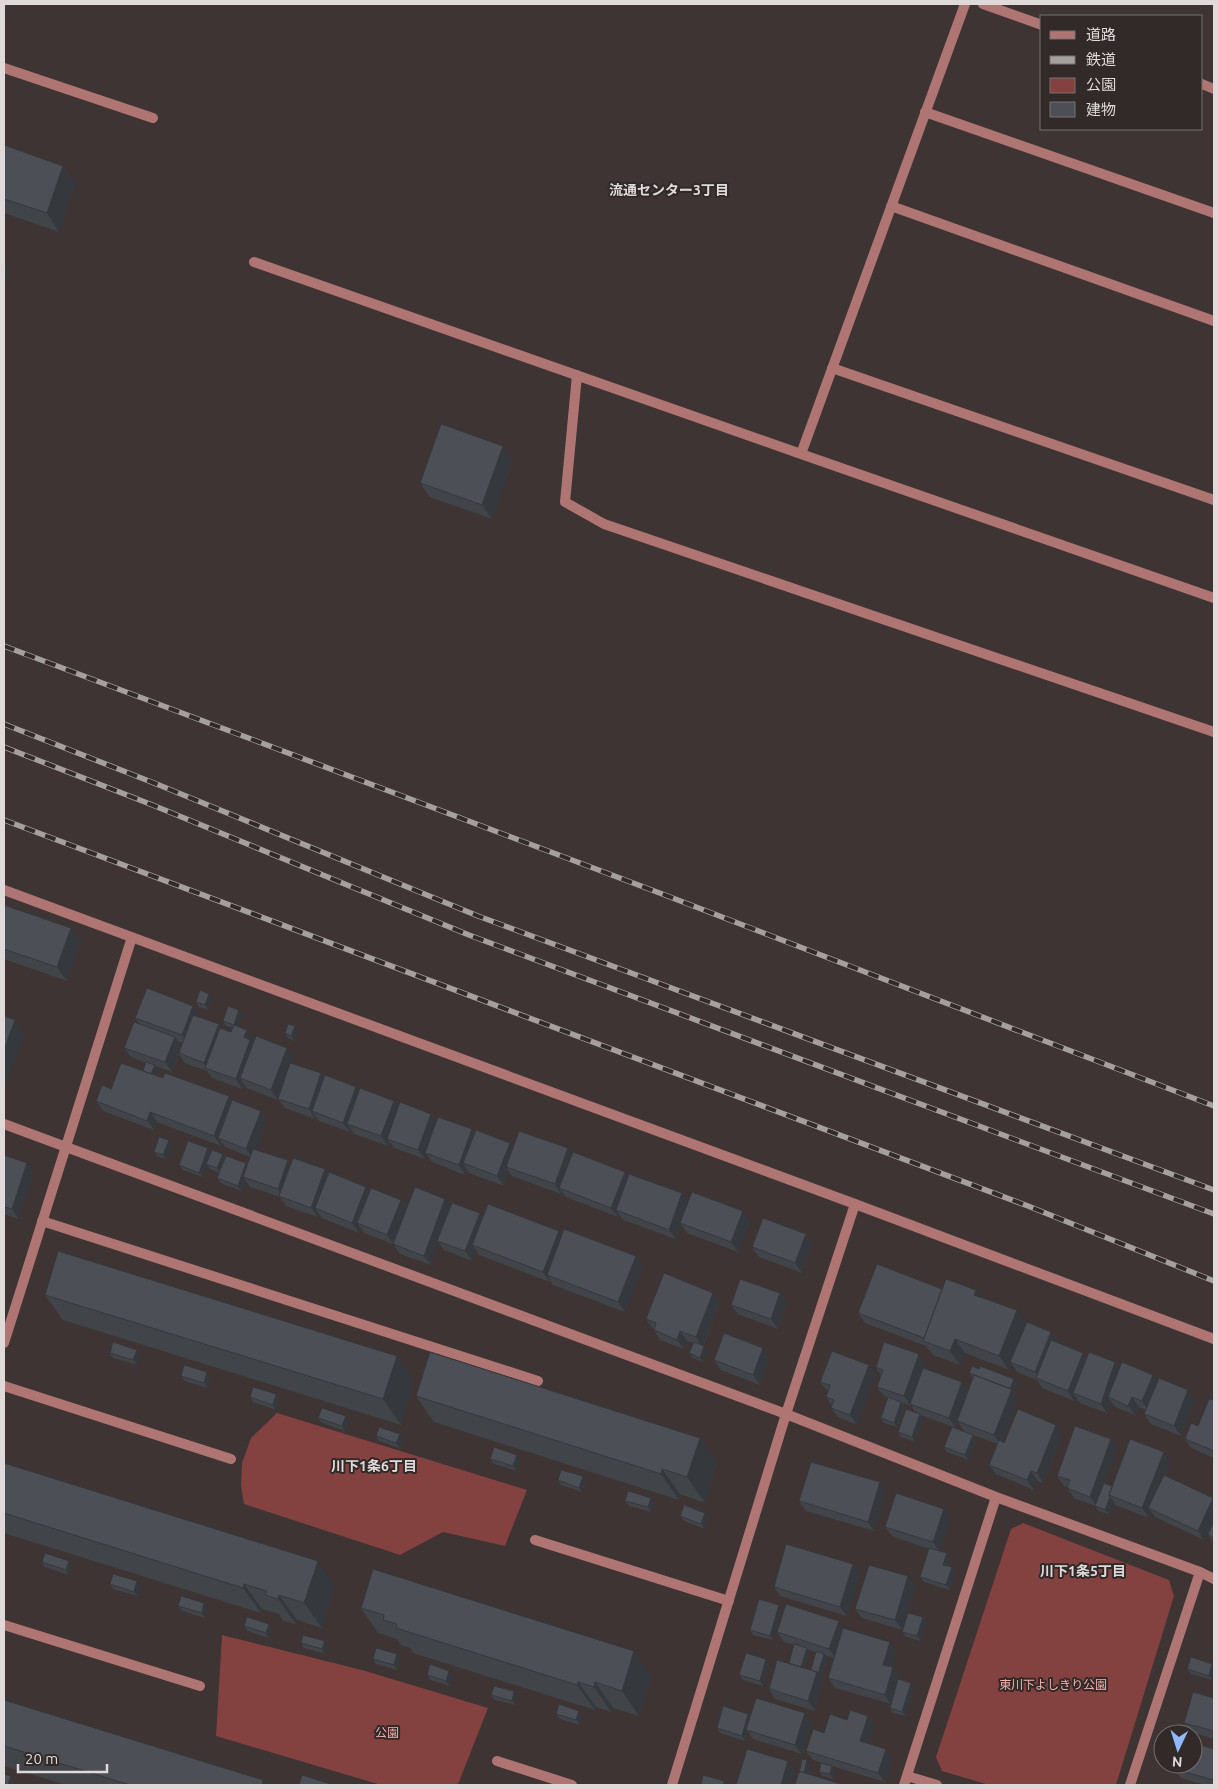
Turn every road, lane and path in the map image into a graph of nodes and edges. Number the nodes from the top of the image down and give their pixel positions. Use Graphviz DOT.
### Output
graph roads {
  1 [pos="965,4"];
  2 [pos="983,4"];
  3 [pos="1040,25"];
  4 [pos="4,68"];
  5 [pos="926,112"];
  6 [pos="154,118"];
  7 [pos="891,206"];
  8 [pos="1214,214"];
  9 [pos="254,262"];
  10 [pos="1214,321"];
  11 [pos="832,368"];
  12 [pos="577,375"];
  13 [pos="801,454"];
  14 [pos="1214,500"];
  15 [pos="1214,598"];
  16 [pos="1214,732"];
  17 [pos="4,890"];
  18 [pos="132,938"];
  19 [pos="4,1124"];
  20 [pos="66,1147"];
  21 [pos="854,1204"];
  22 [pos="42,1221"];
  23 [pos="1214,1339"];
  24 [pos="4,1343"];
  25 [pos="538,1380"];
  26 [pos="4,1386"];
  27 [pos="786,1414"];
  28 [pos="231,1459"];
  29 [pos="996,1497"];
  30 [pos="534,1540"];
  31 [pos="1200,1572"];
  32 [pos="1214,1579"];
  33 [pos="729,1601"];
  34 [pos="4,1625"];
  35 [pos="200,1686"];
  36 [pos="497,1761"];
  37 [pos="905,1781"];
  38 [pos="572,1785"];
  39 [pos="672,1785"];
  40 [pos="937,1785"];
  41 [pos="1130,1785"];
  1 -- 5 [label="street"];
  2 -- 3 [label="street"];
  4 -- 6 [label="street"];
  5 -- 7 [label="street"];
  5 -- 8 [label="street"];
  7 -- 10 [label="street"];
  7 -- 11 [label="street"];
  9 -- 12 [label="street"];
  11 -- 13 [label="street"];
  11 -- 14 [label="street"];
  12 -- 13 [label="street"];
  12 -- 16 [label="street"];
  13 -- 15 [label="street"];
  17 -- 18 [label="street"];
  18 -- 20 [label="street"];
  18 -- 21 [label="street"];
  19 -- 20 [label="street"];
  20 -- 22 [label="street"];
  20 -- 27 [label="street"];
  21 -- 23 [label="street"];
  21 -- 27 [label="street"];
  22 -- 24 [label="street"];
  22 -- 25 [label="street"];
  26 -- 28 [label="street"];
  27 -- 29 [label="street"];
  27 -- 33 [label="street"];
  29 -- 31 [label="street"];
  29 -- 37 [label="street"];
  30 -- 33 [label="street"];
  31 -- 32 [label="street"];
  31 -- 41 [label="street"];
  33 -- 39 [label="street"];
  34 -- 35 [label="street"];
  36 -- 38 [label="street"];
  37 -- 40 [label="street"];
}
